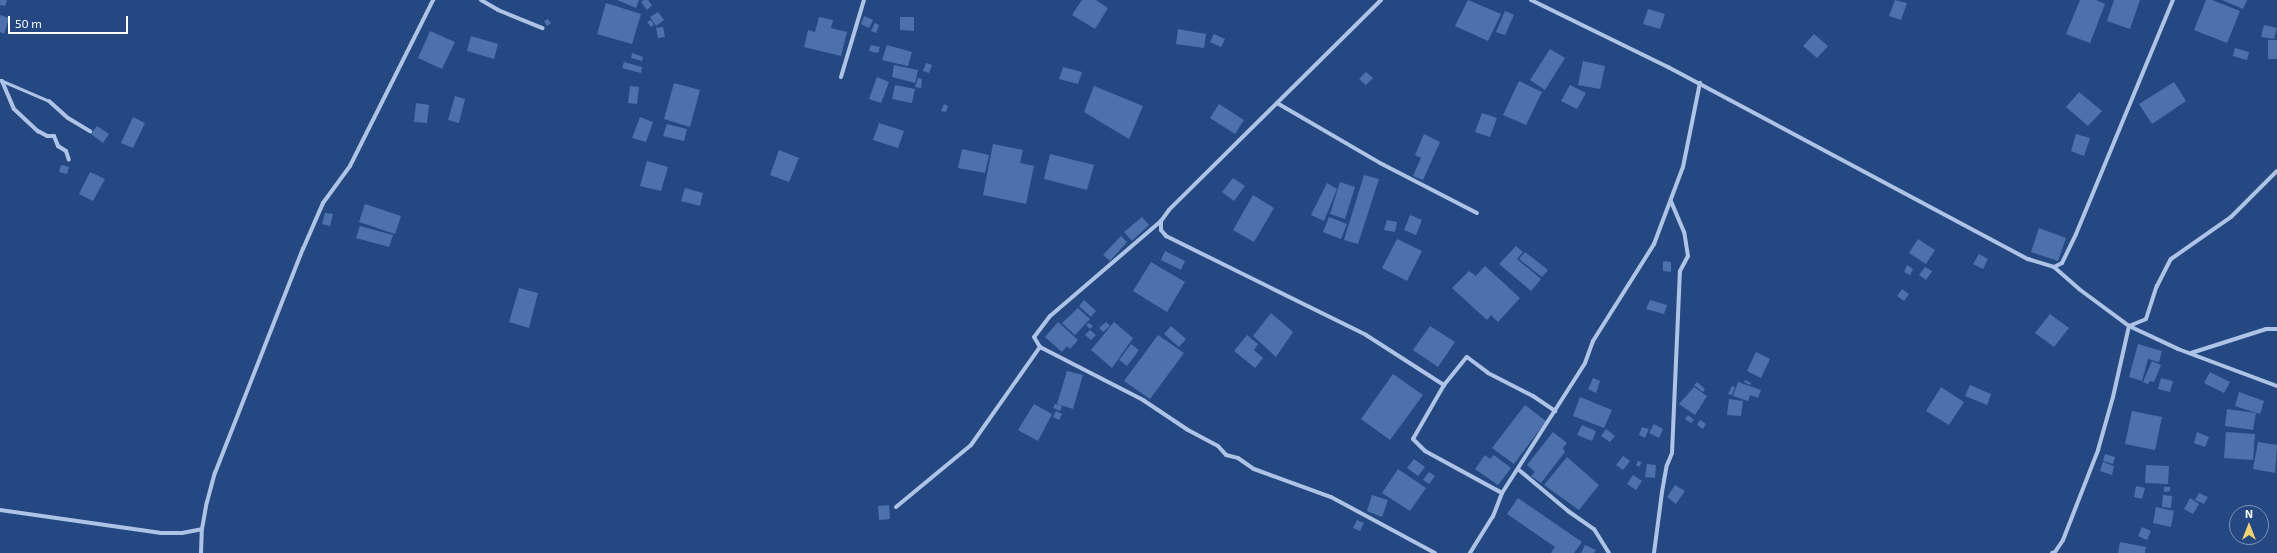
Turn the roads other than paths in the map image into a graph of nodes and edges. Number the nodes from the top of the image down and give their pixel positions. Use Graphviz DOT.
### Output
graph roads {
  1 [pos="433,0"];
  2 [pos="481,0"];
  3 [pos="864,0"];
  4 [pos="1381,0"];
  5 [pos="1531,0"];
  6 [pos="2174,0"];
  7 [pos="542,28"];
  8 [pos="841,77"];
  9 [pos="1,80"];
  10 [pos="1700,83"];
  11 [pos="49,101"];
  12 [pos="1277,103"];
  13 [pos="90,131"];
  14 [pos="69,160"];
  15 [pos="2277,171"];
  16 [pos="1671,202"];
  17 [pos="1477,213"];
  18 [pos="1161,221"];
  19 [pos="2054,267"];
  20 [pos="2129,326"];
  21 [pos="2277,329"];
  22 [pos="1040,348"];
  23 [pos="2191,354"];
  24 [pos="1444,385"];
  25 [pos="2277,386"];
  26 [pos="1555,411"];
  27 [pos="1519,470"];
  28 [pos="1502,493"];
  29 [pos="896,507"];
  30 [pos="0,510"];
  31 [pos="202,529"];
  32 [pos="202,553"];
  33 [pos="1434,553"];
  34 [pos="1470,553"];
  35 [pos="1608,553"];
  36 [pos="1654,553"];
  37 [pos="2052,553"];
  1 -- 31 [label="street"];
  2 -- 7 [label="street"];
  3 -- 8 [label="street"];
  4 -- 12 [label="street"];
  5 -- 10 [label="street"];
  6 -- 19 [label="street"];
  9 -- 11 [label="lane"];
  9 -- 14 [label="street"];
  10 -- 16 [label="street"];
  10 -- 19 [label="street"];
  11 -- 13 [label="street"];
  12 -- 17 [label="street"];
  12 -- 18 [label="street"];
  15 -- 20 [label="street"];
  16 -- 26 [label="street"];
  16 -- 36 [label="street"];
  18 -- 22 [label="street"];
  18 -- 24 [label="street"];
  19 -- 20 [label="street"];
  20 -- 23 [label="street"];
  20 -- 37 [label="street"];
  21 -- 23 [label="street"];
  22 -- 29 [label="street"];
  22 -- 33 [label="street"];
  23 -- 25 [label="street"];
  24 -- 26 [label="street"];
  24 -- 28 [label="street"];
  26 -- 27 [label="street"];
  27 -- 28 [label="street"];
  27 -- 35 [label="street"];
  28 -- 34 [label="street"];
  30 -- 31 [label="street"];
  31 -- 32 [label="street"];
}
